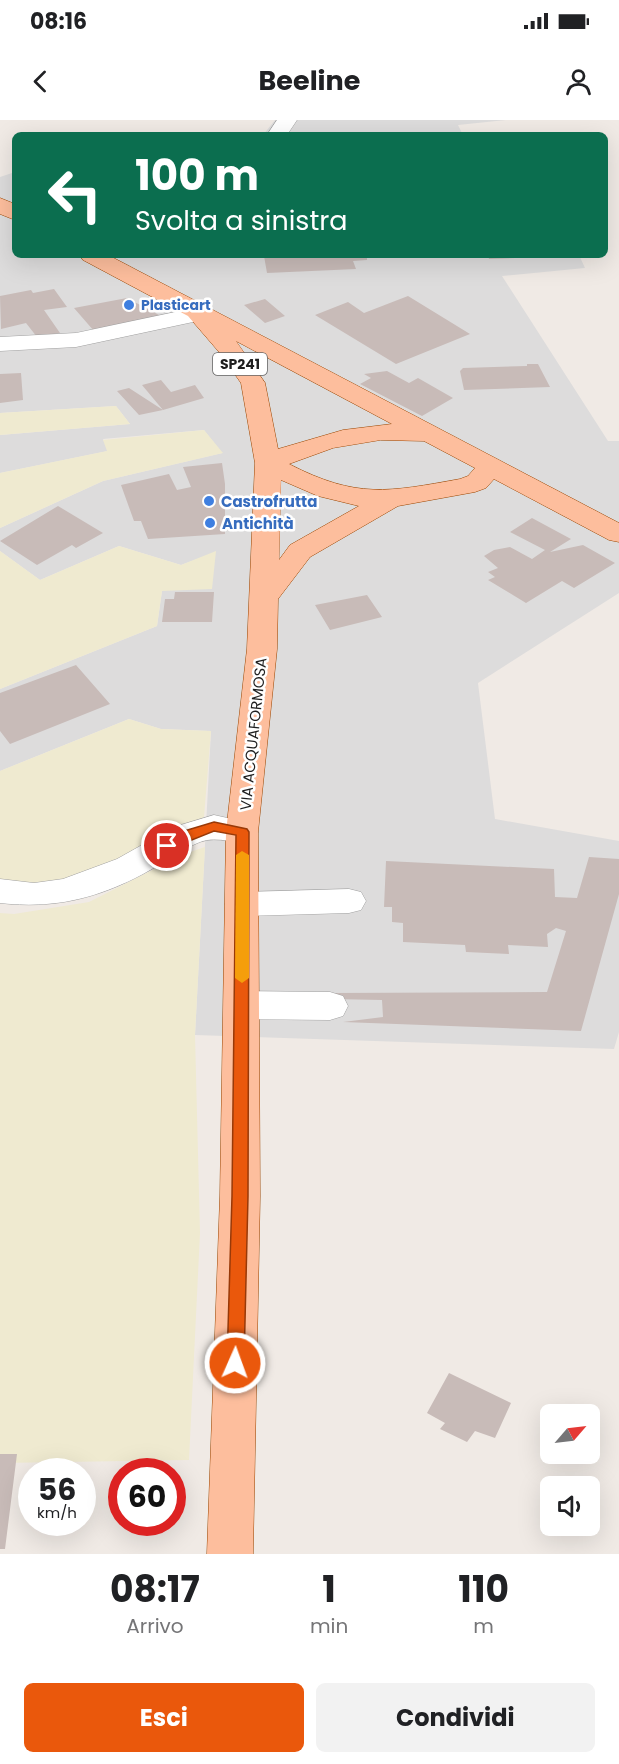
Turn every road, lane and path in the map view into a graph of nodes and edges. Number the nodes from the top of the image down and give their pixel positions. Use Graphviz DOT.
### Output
graph roads {
  1 [pos="102,258"];
  2 [pos="199,314"];
  3 [pos="0,344"];
  4 [pos="431,436"];
  5 [pos="268,463"];
  6 [pos="492,465"];
  7 [pos="466,486"];
  8 [pos="390,500"];
  9 [pos="592,520"];
  10 [pos="619,534"];
  11 [pos="264,598"];
  12 [pos="243,832"];
  13 [pos="0,891"];
  14 [pos="349,901"];
  15 [pos="242,904"];
  16 [pos="242,1005"];
  17 [pos="330,1006"];
  18 [pos="230,1554"];
  1 -- 2 [label="main road"];
  2 -- 3 [label="street"];
  2 -- 4 [label="main road"];
  2 -- 5 [label="main road, SP241"];
  4 -- 5 [label="main road"];
  4 -- 6 [label="main road"];
  5 -- 8 [label="main road"];
  5 -- 11 [label="main road, SP241"];
  6 -- 7 [label="main road"];
  6 -- 9 [label="main road"];
  7 -- 8 [label="main road"];
  7 -- 9 [label="main road"];
  8 -- 11 [label="main road"];
  9 -- 10 [label="main road"];
  11 -- 12 [label="main road, VIA ACQUAFORMOSA / SP241"];
  12 -- 13 [label="street"];
  12 -- 15 [label="main road, VIA ACQUAFORMOSA / SP241"];
  14 -- 15 [label="street"];
  15 -- 16 [label="main road, VIA ACQUAFORMOSA / SP241"];
  16 -- 17 [label="street"];
  16 -- 18 [label="main road, VIA ACQUAFORMOSA / SP241"];
}
